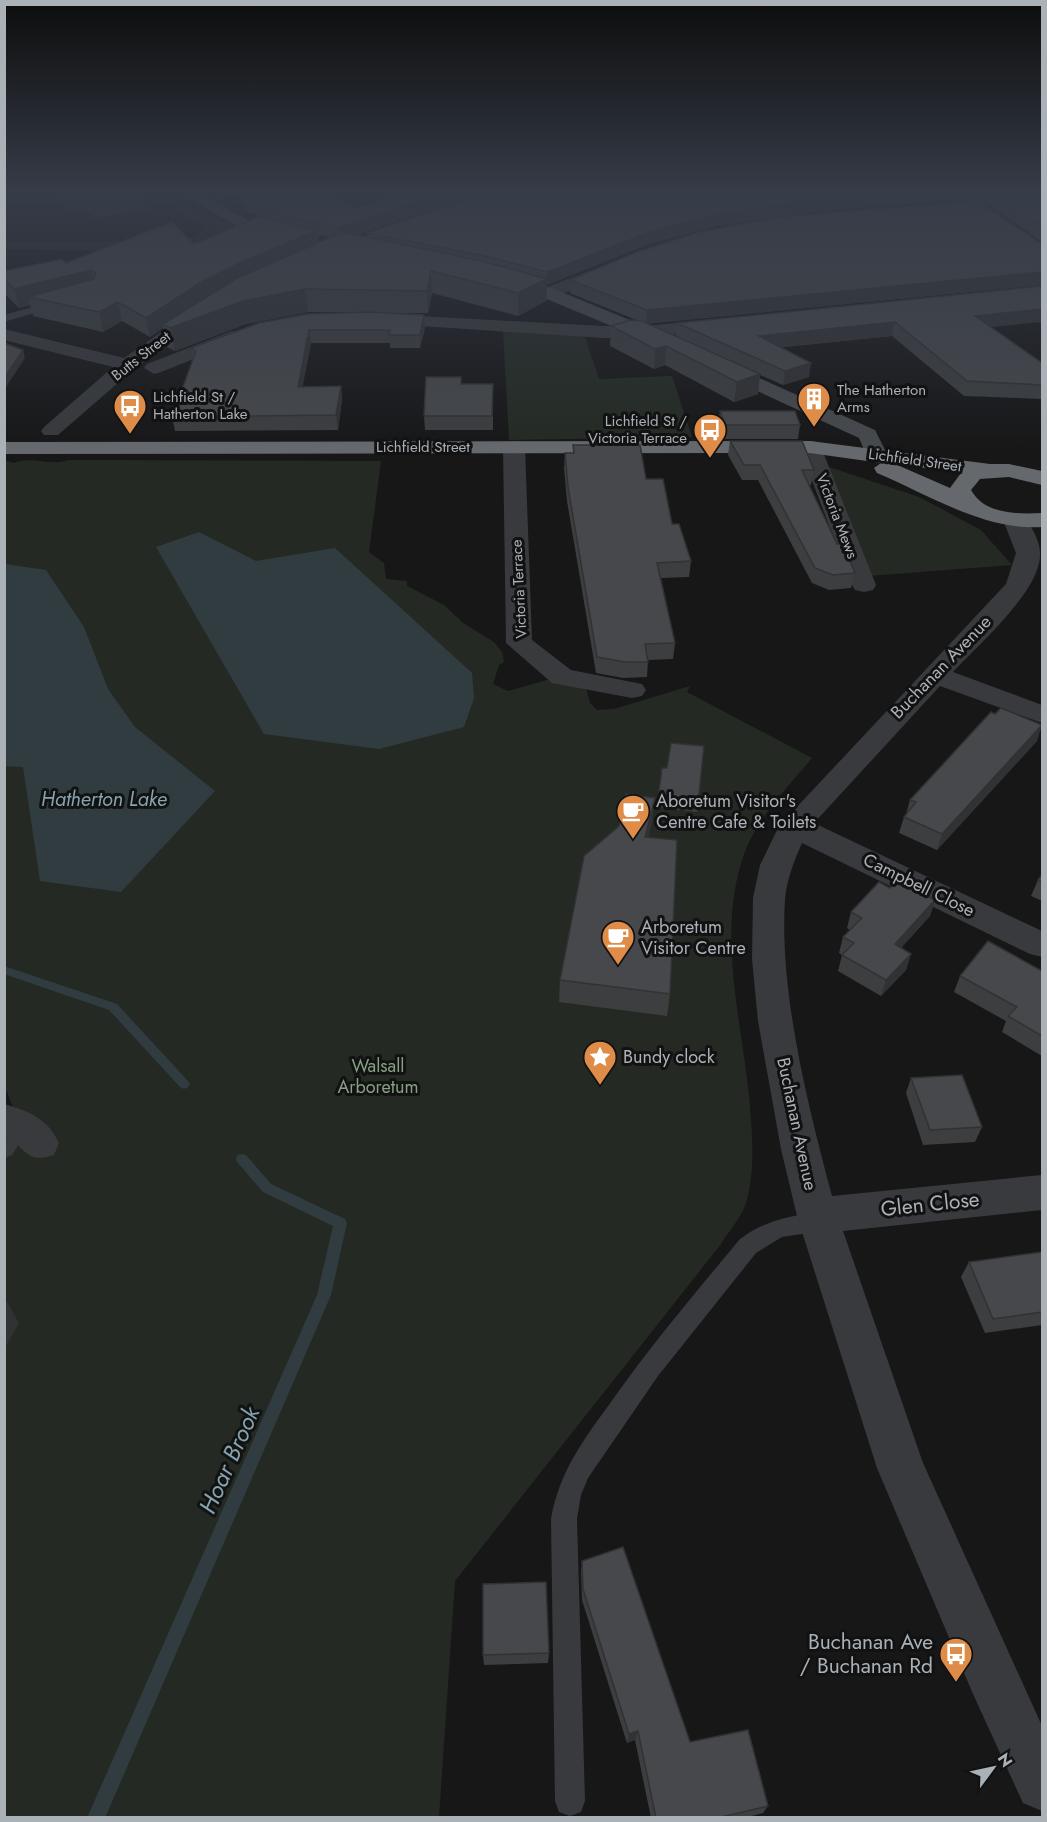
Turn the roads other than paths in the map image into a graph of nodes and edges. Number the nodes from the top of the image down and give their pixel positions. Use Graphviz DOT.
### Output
graph roads {
  1 [pos="493,278"];
  2 [pos="585,278"];
  3 [pos="548,293"];
  4 [pos="62,302"];
  5 [pos="215,305"];
  6 [pos="4,319"];
  7 [pos="361,319"];
  8 [pos="738,322"];
  9 [pos="254,329"];
  10 [pos="644,332"];
  11 [pos="4,334"];
  12 [pos="127,365"];
  13 [pos="154,368"];
  14 [pos="51,431"];
  15 [pos="514,447"];
  16 [pos="810,447"];
  17 [pos="4,448"];
  18 [pos="841,449"];
  19 [pos="1042,453"];
  20 [pos="877,456"];
  21 [pos="998,470"];
  22 [pos="1042,478"];
  23 [pos="969,504"];
  24 [pos="1014,520"];
  25 [pos="1042,520"];
  26 [pos="1036,563"];
  27 [pos="864,585"];
  28 [pos="934,674"];
  29 [pos="632,690"];
  30 [pos="1042,715"];
  31 [pos="794,826"];
  32 [pos="1042,945"];
  33 [pos="1042,1192"];
  34 [pos="818,1219"];
  35 [pos="1042,1784"];
  36 [pos="570,1801"];
  1 -- 3 [label="street"];
  2 -- 3 [label="street"];
  3 -- 10 [label="street"];
  4 -- 6 [label="lane"];
  5 -- 12 [label="street, Butts Street"];
  7 -- 10 [label="street"];
  8 -- 10 [label="street"];
  9 -- 13 [label="street"];
  10 -- 20 [label="street"];
  11 -- 12 [label="street"];
  12 -- 14 [label="street, Butts Street"];
  15 -- 16 [label="highway, Lichfield Street"];
  15 -- 17 [label="highway, Lichfield Street"];
  15 -- 29 [label="street, Victoria Terrace"];
  16 -- 18 [label="highway, Lichfield Street"];
  16 -- 27 [label="street, Victoria Mews"];
  18 -- 20 [label="highway, Lichfield Street"];
  18 -- 23 [label="highway, Lichfield Street"];
  19 -- 21 [label="highway"];
  20 -- 21 [label="highway, Lichfield Street"];
  21 -- 22 [label="highway, Lichfield Street"];
  21 -- 23 [label="highway"];
  23 -- 24 [label="highway, Lichfield Street"];
  24 -- 25 [label="highway, Lichfield Street"];
  24 -- 26 [label="street, Buchanan Avenue"];
  26 -- 28 [label="street, Buchanan Avenue"];
  28 -- 30 [label="street"];
  28 -- 31 [label="street, Buchanan Avenue"];
  31 -- 32 [label="street, Campbell Close"];
  31 -- 34 [label="street, Buchanan Avenue"];
  33 -- 34 [label="street, Glen Close"];
  34 -- 35 [label="street, Buchanan Avenue"];
  34 -- 36 [label="lane"];
}
